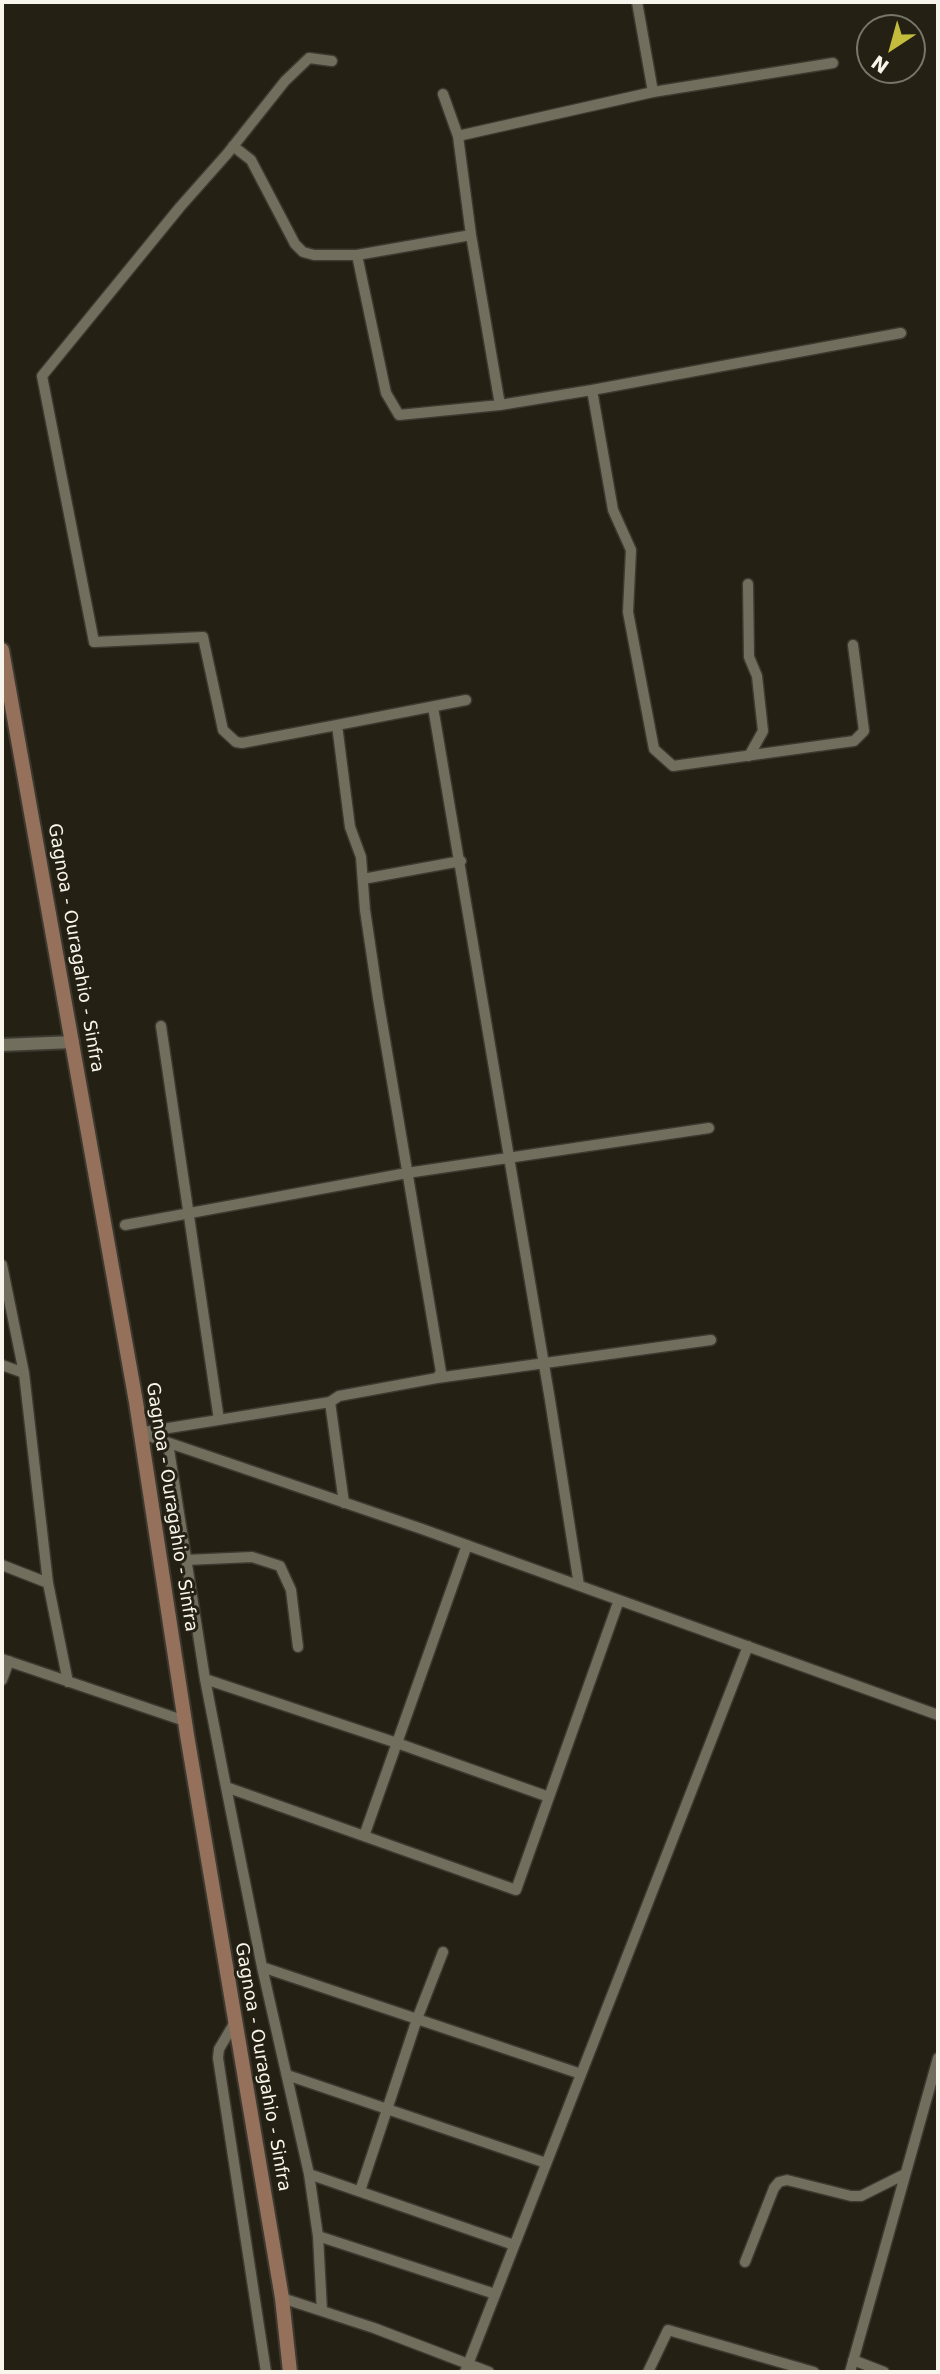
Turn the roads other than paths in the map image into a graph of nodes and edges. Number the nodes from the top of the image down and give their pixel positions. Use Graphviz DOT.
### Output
graph roads {
  1 [pos="637,2"];
  2 [pos="332,61"];
  3 [pos="833,63"];
  4 [pos="653,92"];
  5 [pos="443,94"];
  6 [pos="458,136"];
  7 [pos="233,146"];
  8 [pos="471,235"];
  9 [pos="357,255"];
  10 [pos="901,333"];
  11 [pos="592,390"];
  12 [pos="500,405"];
  13 [pos="748,584"];
  14 [pos="853,645"];
  15 [pos="2,650"];
  16 [pos="466,700"];
  17 [pos="433,707"];
  18 [pos="337,725"];
  19 [pos="749,755"];
  20 [pos="461,861"];
  21 [pos="362,879"];
  22 [pos="161,1026"];
  23 [pos="73,1042"];
  24 [pos="2,1045"];
  25 [pos="709,1128"];
  26 [pos="510,1157"];
  27 [pos="407,1173"];
  28 [pos="188,1213"];
  29 [pos="125,1225"];
  30 [pos="2,1265"];
  31 [pos="712,1340"];
  32 [pos="544,1364"];
  33 [pos="2,1365"];
  34 [pos="24,1373"];
  35 [pos="437,1378"];
  36 [pos="330,1402"];
  37 [pos="219,1420"];
  38 [pos="140,1433"];
  39 [pos="169,1443"];
  40 [pos="344,1503"];
  41 [pos="467,1545"];
  42 [pos="186,1560"];
  43 [pos="2,1565"];
  44 [pos="48,1583"];
  45 [pos="579,1586"];
  46 [pos="619,1600"];
  47 [pos="748,1646"];
  48 [pos="298,1647"];
  49 [pos="6,1660"];
  50 [pos="205,1679"];
  51 [pos="2,1680"];
  52 [pos="68,1682"];
  53 [pos="938,1715"];
  54 [pos="185,1721"];
  55 [pos="397,1743"];
  56 [pos="226,1787"];
  57 [pos="548,1797"];
  58 [pos="364,1836"];
  59 [pos="443,1952"];
  60 [pos="262,1967"];
  61 [pos="417,2019"];
  62 [pos="235,2022"];
  63 [pos="938,2058"];
  64 [pos="581,2074"];
  65 [pos="287,2075"];
  66 [pos="387,2109"];
  67 [pos="546,2163"];
  68 [pos="309,2174"];
  69 [pos="905,2174"];
  70 [pos="359,2192"];
  71 [pos="318,2236"];
  72 [pos="514,2245"];
  73 [pos="746,2262"];
  74 [pos="495,2294"];
  75 [pos="282,2298"];
  76 [pos="322,2311"];
  77 [pos="853,2360"];
  78 [pos="466,2368"];
  79 [pos="266,2372"];
  80 [pos="290,2372"];
  81 [pos="489,2372"];
  82 [pos="648,2372"];
  83 [pos="814,2372"];
  84 [pos="850,2372"];
  85 [pos="884,2372"];
  1 -- 4 [label="street"];
  2 -- 7 [label="street"];
  3 -- 4 [label="street"];
  4 -- 6 [label="street"];
  5 -- 6 [label="street"];
  6 -- 8 [label="street"];
  7 -- 9 [label="street"];
  7 -- 18 [label="street"];
  8 -- 9 [label="street"];
  8 -- 12 [label="street"];
  9 -- 12 [label="street"];
  10 -- 11 [label="street"];
  11 -- 12 [label="street"];
  11 -- 19 [label="street"];
  13 -- 19 [label="street"];
  14 -- 19 [label="street"];
  15 -- 23 [label="main road, Gagnoa - Ouragahio - Sinfra"];
  16 -- 17 [label="street"];
  17 -- 18 [label="street"];
  17 -- 20 [label="street"];
  18 -- 21 [label="street"];
  20 -- 21 [label="street"];
  20 -- 26 [label="street"];
  21 -- 27 [label="street"];
  22 -- 28 [label="street"];
  23 -- 24 [label="street"];
  23 -- 38 [label="main road, Gagnoa - Ouragahio - Sinfra"];
  25 -- 26 [label="street"];
  26 -- 27 [label="street"];
  26 -- 32 [label="street"];
  27 -- 28 [label="street"];
  27 -- 35 [label="street"];
  28 -- 29 [label="street"];
  28 -- 37 [label="street"];
  30 -- 34 [label="street"];
  31 -- 32 [label="street"];
  32 -- 35 [label="street"];
  32 -- 45 [label="street"];
  33 -- 34 [label="street"];
  34 -- 44 [label="street"];
  35 -- 36 [label="street"];
  36 -- 37 [label="street"];
  36 -- 40 [label="street"];
  37 -- 38 [label="street"];
  38 -- 39 [label="street"];
  38 -- 54 [label="main road, Gagnoa - Ouragahio - Sinfra"];
  39 -- 40 [label="street"];
  39 -- 42 [label="street"];
  40 -- 41 [label="street"];
  41 -- 45 [label="street"];
  41 -- 55 [label="street"];
  42 -- 48 [label="street"];
  42 -- 50 [label="street"];
  43 -- 44 [label="street"];
  44 -- 52 [label="street"];
  45 -- 46 [label="street"];
  46 -- 47 [label="street"];
  46 -- 57 [label="street"];
  47 -- 53 [label="street"];
  47 -- 64 [label="street"];
  49 -- 51 [label="street"];
  49 -- 52 [label="street"];
  50 -- 55 [label="street"];
  50 -- 56 [label="street"];
  52 -- 54 [label="street"];
  54 -- 62 [label="main road, Gagnoa - Ouragahio - Sinfra"];
  55 -- 57 [label="street"];
  55 -- 58 [label="street"];
  56 -- 58 [label="street"];
  56 -- 60 [label="street"];
  57 -- 58 [label="street"];
  59 -- 61 [label="street"];
  60 -- 61 [label="street"];
  60 -- 65 [label="street"];
  61 -- 64 [label="street"];
  61 -- 66 [label="street"];
  62 -- 75 [label="main road, Gagnoa - Ouragahio - Sinfra"];
  62 -- 79 [label="street"];
  63 -- 69 [label="street"];
  64 -- 67 [label="street"];
  65 -- 66 [label="street"];
  65 -- 68 [label="street"];
  66 -- 67 [label="street"];
  66 -- 70 [label="street"];
  67 -- 72 [label="street"];
  68 -- 70 [label="street"];
  68 -- 71 [label="street"];
  69 -- 73 [label="street"];
  69 -- 77 [label="street"];
  70 -- 72 [label="street"];
  71 -- 74 [label="street"];
  71 -- 76 [label="street"];
  72 -- 74 [label="street"];
  74 -- 78 [label="street"];
  75 -- 76 [label="street"];
  75 -- 80 [label="main road, Gagnoa - Ouragahio - Sinfra"];
  76 -- 78 [label="street"];
  77 -- 84 [label="street"];
  77 -- 85 [label="street"];
  78 -- 81 [label="street"];
  82 -- 83 [label="street"];
}
